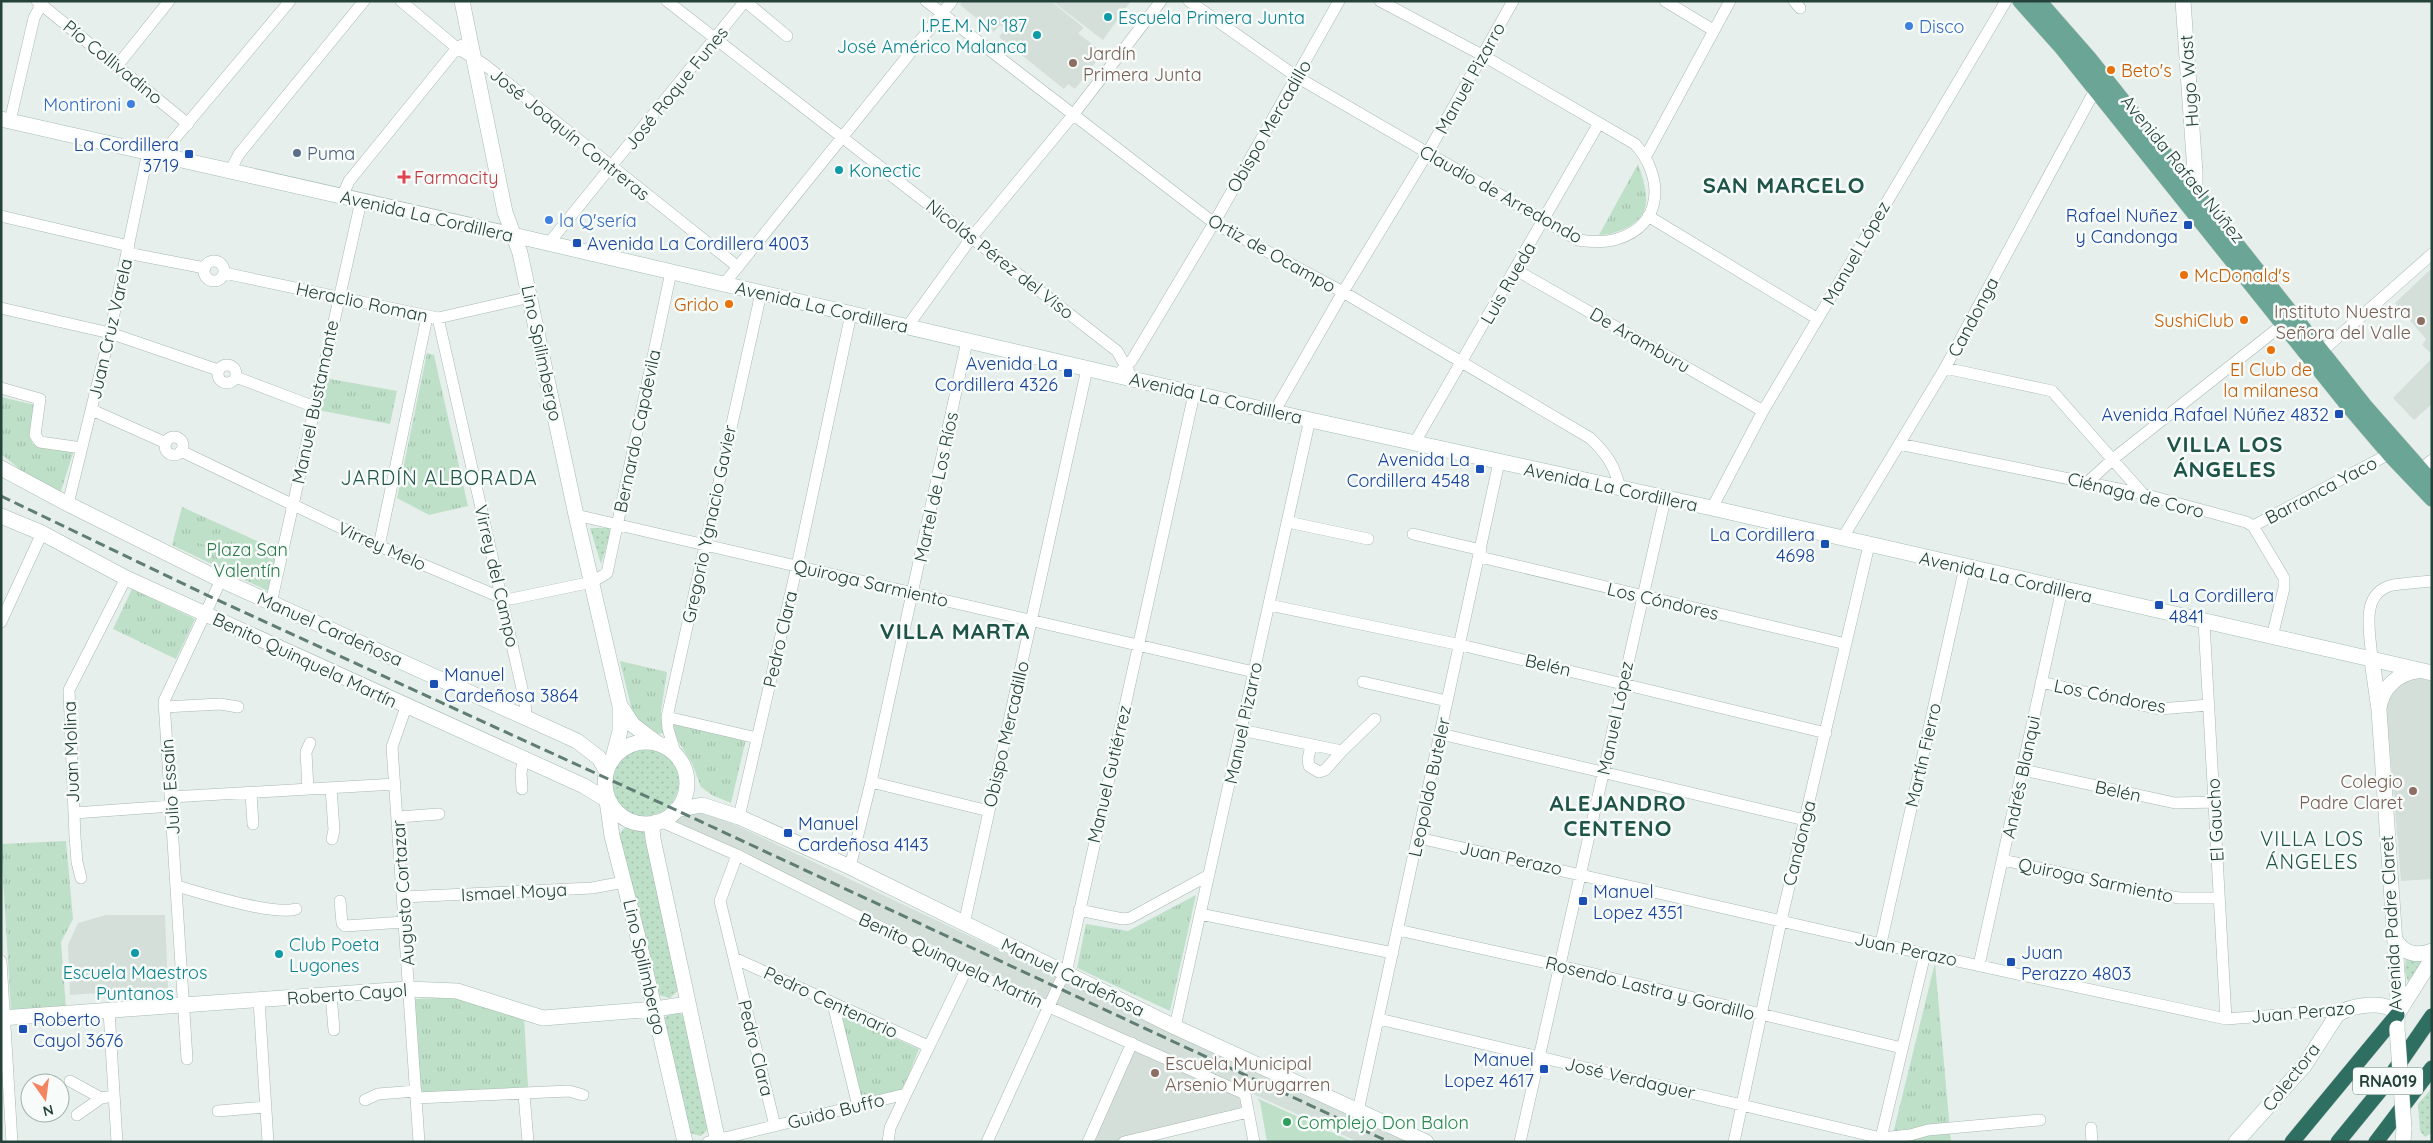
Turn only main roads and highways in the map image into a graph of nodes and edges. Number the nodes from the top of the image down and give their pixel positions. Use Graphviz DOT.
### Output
graph roads {
  1 [pos="462,1"];
  2 [pos="2020,1"];
  3 [pos="2039,1"];
  4 [pos="2183,1"];
  5 [pos="6,120"];
  6 [pos="2195,192"];
  7 [pos="2195,215"];
  8 [pos="513,235"];
  9 [pos="2366,406"];
  10 [pos="2393,459"];
  11 [pos="1,464"];
  12 [pos="2430,464"];
  13 [pos="1,468"];
  14 [pos="2432,482"];
  15 [pos="32,485"];
  16 [pos="2432,499"];
  17 [pos="2432,512"];
  18 [pos="1,516"];
  19 [pos="2372,660"];
  20 [pos="2424,672"];
  21 [pos="620,706"];
  22 [pos="2379,710"];
  23 [pos="577,741"];
  24 [pos="635,743"];
  25 [pos="658,744"];
  26 [pos="612,758"];
  27 [pos="686,775"];
  28 [pos="607,798"];
  29 [pos="676,810"];
  30 [pos="720,810"];
  31 [pos="658,822"];
  32 [pos="2393,936"];
  33 [pos="2432,951"];
  34 [pos="2432,959"];
  35 [pos="688,1004"];
  36 [pos="655,1009"];
  37 [pos="2343,1010"];
  38 [pos="2432,1016"];
  39 [pos="3,1018"];
  40 [pos="2392,1029"];
  41 [pos="2432,1068"];
  42 [pos="2404,1137"];
  43 [pos="714,1141"];
  44 [pos="684,1142"];
  45 [pos="1426,1142"];
  46 [pos="2236,1142"];
  47 [pos="2292,1142"];
  48 [pos="2338,1142"];
  49 [pos="2376,1142"];
  1 -- 8 [label="main road, Lino Spilimbergo"];
  2 -- 7 [label="main road, Avenida Rafael Núñez"];
  3 -- 6 [label="main road, Avenida Rafael Núñez"];
  4 -- 6 [label="main road, Hugo Wast"];
  5 -- 8 [label="main road, Avenida La Cordillera"];
  6 -- 7 [label="main road, Hugo Wast"];
  6 -- 9 [label="main road, Avenida Rafael Núñez"];
  7 -- 10 [label="main road, Avenida Rafael Núñez"];
  8 -- 19 [label="main road, Avenida La Cordillera"];
  8 -- 21 [label="main road, Lino Spilimbergo"];
  9 -- 12 [label="main road"];
  9 -- 14 [label="main road, Avenida Rafael Núñez"];
  10 -- 16 [label="main road, Avenida Rafael Núñez"];
  10 -- 17 [label="main road"];
  11 -- 15 [label="main road, Manuel Cardeñosa"];
  13 -- 15 [label="main road, Manuel Cardeñosa"];
  15 -- 23 [label="main road, Manuel Cardeñosa"];
  18 -- 28 [label="main road, Benito Quinquela Martín"];
  19 -- 20 [label="main road, Avenida La Cordillera"];
  19 -- 22 [label="main road, Avenida Padre Claret"];
  20 -- 22 [label="main road, Avenida Padre Claret"];
  21 -- 25 [label="main road, Lino Spilimbergo"];
  21 -- 26 [label="main road, Lino Spilimbergo"];
  22 -- 32 [label="main road, Avenida Padre Claret"];
  23 -- 26 [label="main road, Manuel Cardeñosa"];
  23 -- 26 [label="main road, Manuel Cardeñosa"];
  24 -- 25 [label="main road, Lino Spilimbergo"];
  24 -- 26 [label="main road, Manuel Cardeñosa"];
  25 -- 27 [label="main road, Lino Spilimbergo"];
  26 -- 28 [label="main road, Lino Spilimbergo"];
  27 -- 29 [label="main road"];
  27 -- 30 [label="main road, Manuel Cardeñosa"];
  28 -- 31 [label="main road"];
  28 -- 36 [label="main road, Lino Spilimbergo"];
  29 -- 30 [label="main road, Manuel Cardeñosa"];
  29 -- 31 [label="main road"];
  30 -- 45 [label="main road, Manuel Cardeñosa"];
  31 -- 35 [label="main road, Lino Spilimbergo"];
  32 -- 33 [label="main road"];
  32 -- 40 [label="main road, Avenida Padre Claret"];
  34 -- 40 [label="main road"];
  35 -- 36 [label="main road, Roberto Cayol"];
  35 -- 43 [label="main road, Lino Spilimbergo"];
  36 -- 39 [label="main road, Roberto Cayol"];
  36 -- 44 [label="main road, Lino Spilimbergo"];
  37 -- 40 [label="main road, Juan Perazo"];
  37 -- 46 [label="main road, Colectora"];
  38 -- 48 [label="highway, RNA019"];
  40 -- 42 [label="main road, Avenida Padre Claret, bridge"];
  40 -- 47 [label="highway"];
  41 -- 49 [label="highway, RNA019"];
}
